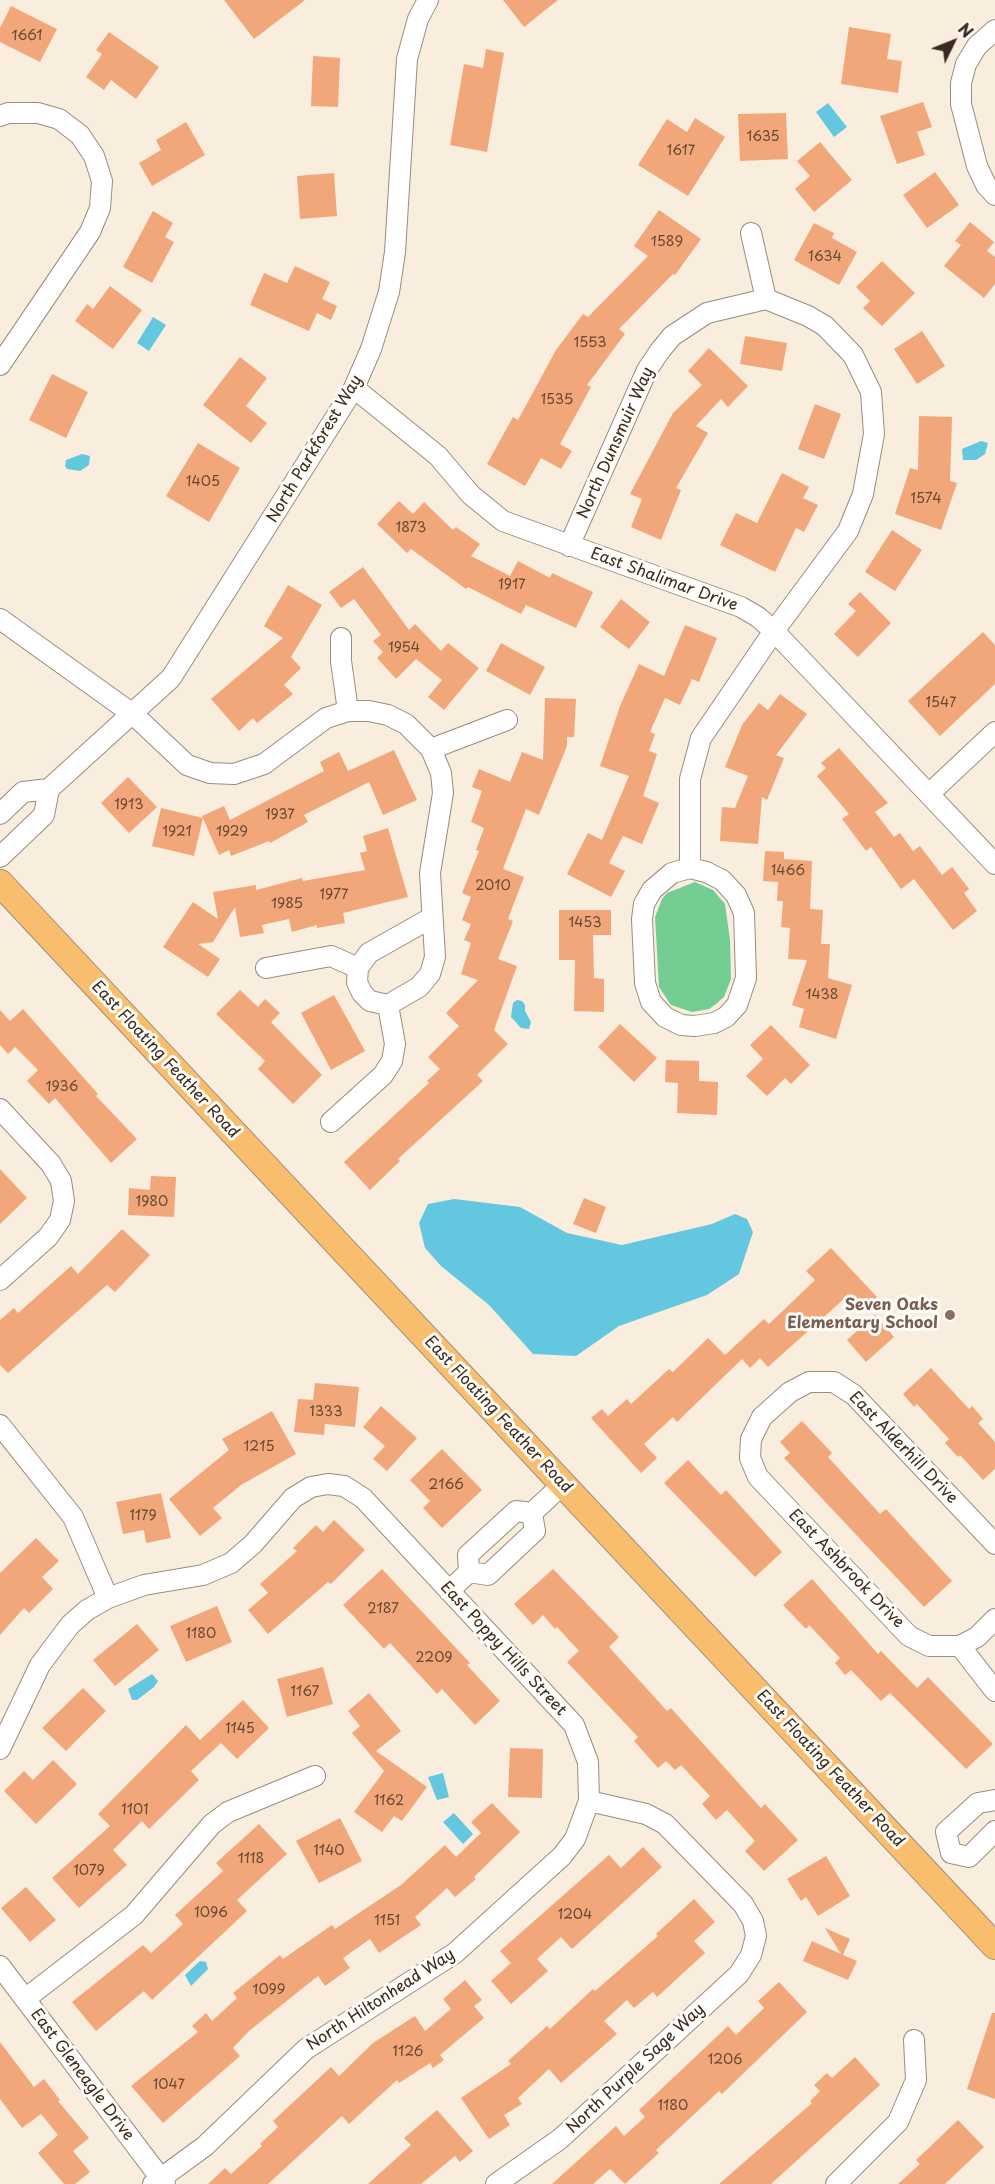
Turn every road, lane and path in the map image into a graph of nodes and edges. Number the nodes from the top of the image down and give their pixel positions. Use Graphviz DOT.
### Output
graph roads {
  1 [pos="427,0"];
  2 [pos="995,30"];
  3 [pos="0,116"];
  4 [pos="995,195"];
  5 [pos="751,233"];
  6 [pos="766,299"];
  7 [pos="0,365"];
  8 [pos="354,388"];
  9 [pos="569,546"];
  10 [pos="0,619"];
  11 [pos="774,631"];
  12 [pos="341,638"];
  13 [pos="348,711"];
  14 [pos="134,715"];
  15 [pos="507,720"];
  16 [pos="995,732"];
  17 [pos="431,749"];
  18 [pos="49,789"];
  19 [pos="929,795"];
  20 [pos="0,814"];
  21 [pos="0,857"];
  22 [pos="995,864"];
  23 [pos="690,868"];
  24 [pos="0,884"];
  25 [pos="431,918"];
  26 [pos="266,968"];
  27 [pos="358,968"];
  28 [pos="388,1005"];
  29 [pos="0,1109"];
  30 [pos="331,1122"];
  31 [pos="0,1280"];
  32 [pos="0,1425"];
  33 [pos="751,1439"];
  34 [pos="563,1484"];
  35 [pos="532,1513"];
  36 [pos="995,1544"];
  37 [pos="468,1572"];
  38 [pos="449,1591"];
  39 [pos="108,1598"];
  40 [pos="995,1619"];
  41 [pos="960,1646"];
  42 [pos="995,1691"];
  43 [pos="0,1749"];
  44 [pos="315,1776"];
  45 [pos="995,1800"];
  46 [pos="589,1801"];
  47 [pos="995,1831"];
  48 [pos="951,1853"];
  49 [pos="929,1875"];
  50 [pos="995,1946"];
  51 [pos="0,1966"];
  52 [pos="25,1999"];
  53 [pos="914,2040"];
  54 [pos="159,2182"];
  55 [pos="496,2184"];
  56 [pos="836,2184"];
  1 -- 8 [label="street, North Parkforest Way"];
  2 -- 4 [label="street"];
  3 -- 7 [label="street"];
  5 -- 6 [label="street"];
  6 -- 9 [label="street, North Dunsmuir Way"];
  6 -- 11 [label="street"];
  8 -- 9 [label="street, East Shalimar Drive"];
  8 -- 14 [label="street, North Parkforest Way"];
  9 -- 11 [label="street, East Shalimar Drive"];
  10 -- 14 [label="street"];
  11 -- 19 [label="street, East Shalimar Drive"];
  11 -- 23 [label="street"];
  12 -- 13 [label="street"];
  13 -- 14 [label="street"];
  13 -- 17 [label="street"];
  14 -- 18 [label="street, North Parkforest Way"];
  15 -- 17 [label="street"];
  16 -- 19 [label="street"];
  17 -- 25 [label="street"];
  18 -- 20 [label="street, North Parkforest Way"];
  18 -- 21 [label="street"];
  19 -- 22 [label="street, East Shalimar Drive"];
  23 -- 23 [label="street"];
  24 -- 34 [label="main road, East Floating Feather Road"];
  25 -- 27 [label="street"];
  25 -- 28 [label="street"];
  26 -- 27 [label="street"];
  27 -- 28 [label="street"];
  28 -- 30 [label="street"];
  29 -- 31 [label="street"];
  32 -- 39 [label="street"];
  33 -- 36 [label="street, East Alderhill Drive"];
  33 -- 41 [label="street, East Ashbrook Drive"];
  34 -- 35 [label="street"];
  34 -- 49 [label="main road, East Floating Feather Road"];
  35 -- 37 [label="street"];
  35 -- 37 [label="street"];
  37 -- 38 [label="street"];
  38 -- 39 [label="street, East Poppy Hills Street"];
  38 -- 46 [label="street, East Poppy Hills Street"];
  39 -- 43 [label="street"];
  40 -- 41 [label="street"];
  41 -- 42 [label="street"];
  44 -- 52 [label="street"];
  45 -- 48 [label="street"];
  46 -- 54 [label="street, North Hiltonhead Way"];
  46 -- 55 [label="street, North Purple Sage Way"];
  47 -- 48 [label="street"];
  48 -- 49 [label="street"];
  49 -- 50 [label="main road, East Floating Feather Road"];
  51 -- 52 [label="street, East Gleneagle Drive"];
  52 -- 54 [label="street, East Gleneagle Drive"];
  53 -- 56 [label="street"];
}
